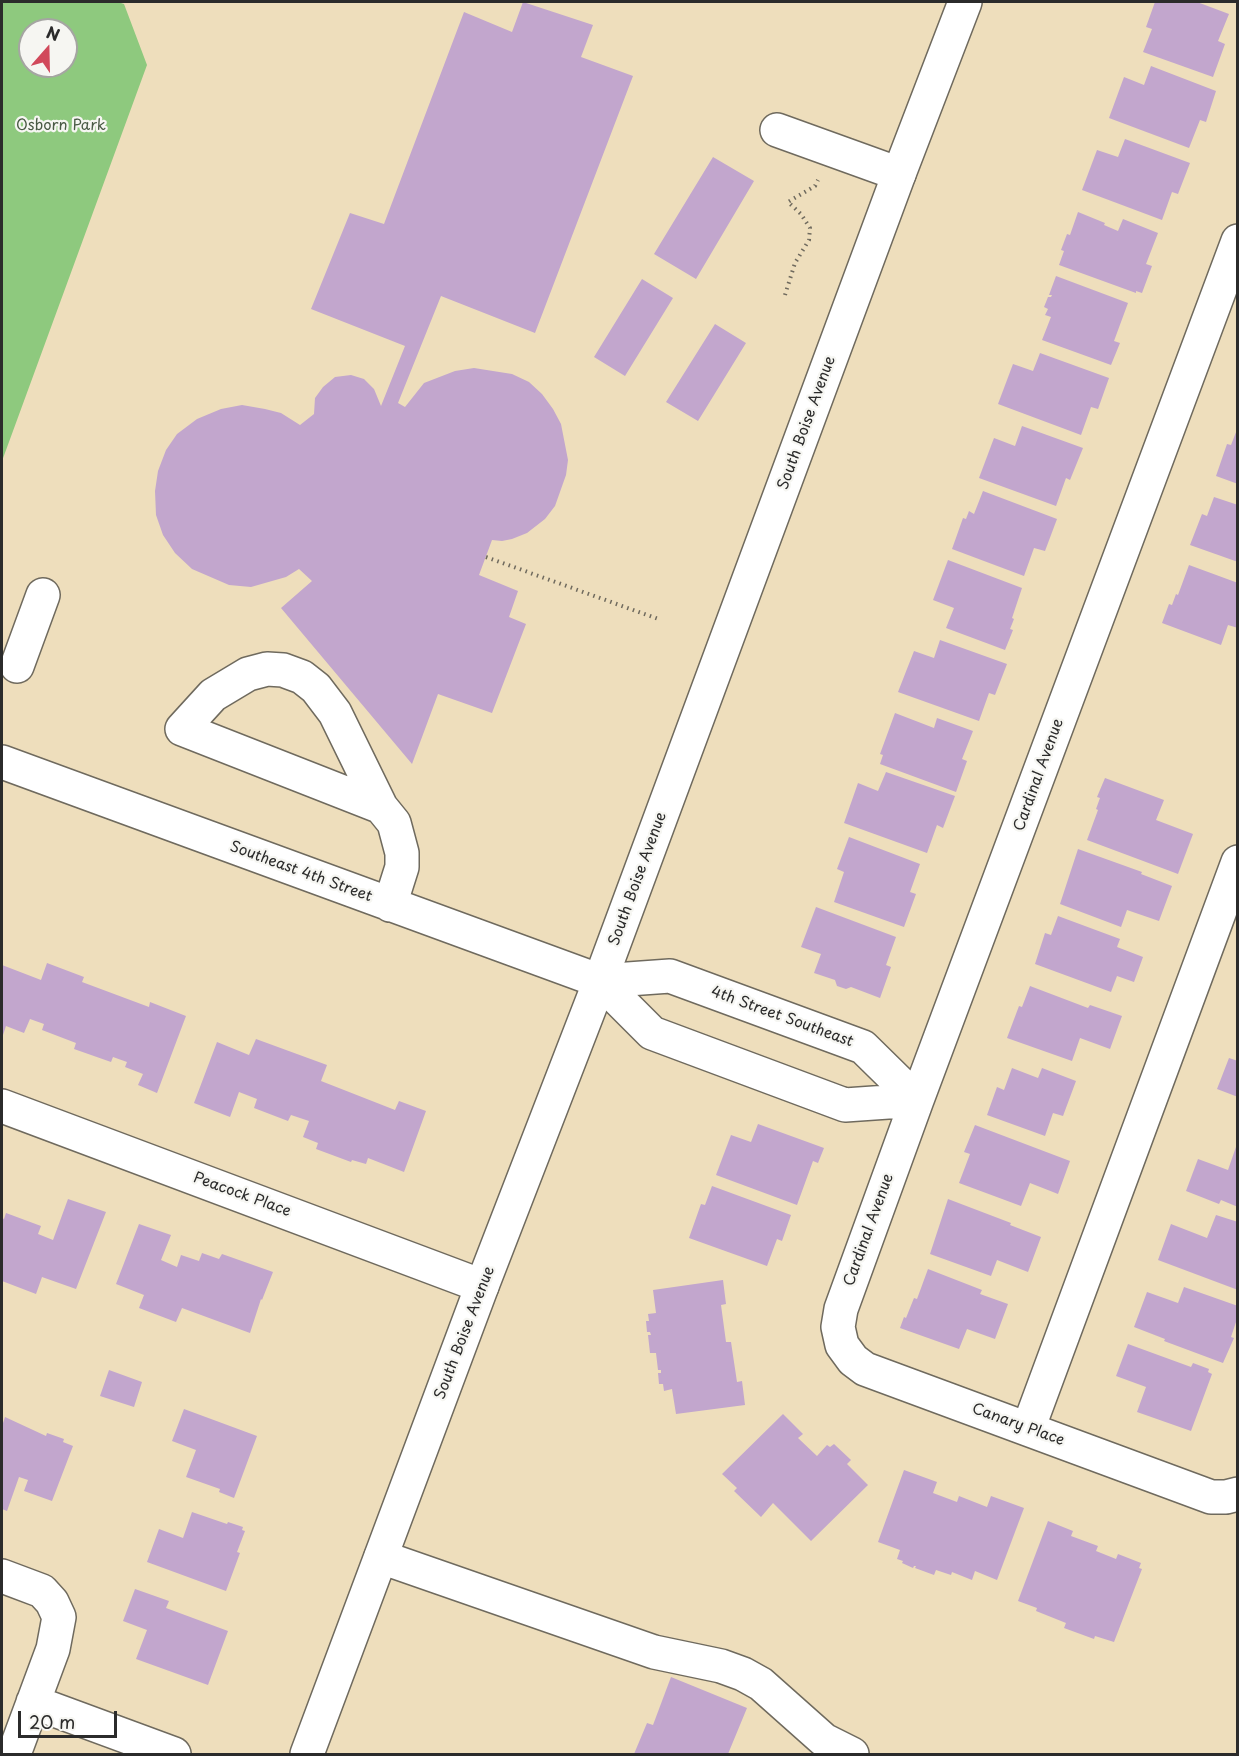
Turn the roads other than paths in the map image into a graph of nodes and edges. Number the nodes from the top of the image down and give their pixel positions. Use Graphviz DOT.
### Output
graph roads {
  1 [pos="965,2"];
  2 [pos="777,130"];
  3 [pos="899,174"];
  4 [pos="1238,241"];
  5 [pos="43,595"];
  6 [pos="17,666"];
  7 [pos="2,762"];
  8 [pos="381,807"];
  9 [pos="1238,862"];
  10 [pos="390,905"];
  11 [pos="600,981"];
  12 [pos="916,1100"];
  13 [pos="2,1106"];
  14 [pos="482,1286"];
  15 [pos="841,1309"];
  16 [pos="1028,1429"];
  17 [pos="1238,1494"];
  18 [pos="381,1557"];
  19 [pos="2,1576"];
  20 [pos="33,1702"];
  21 [pos="14,1755"];
  22 [pos="174,1755"];
  23 [pos="307,1755"];
  24 [pos="852,1755"];
  1 -- 3 [label="street, South Boise Avenue"];
  2 -- 3 [label="street"];
  3 -- 11 [label="street, South Boise Avenue"];
  4 -- 12 [label="street, Cardinal Avenue"];
  5 -- 6 [label="street"];
  7 -- 10 [label="street, Southeast 4th Street"];
  8 -- 8 [label="street"];
  8 -- 10 [label="street"];
  9 -- 16 [label="street"];
  10 -- 11 [label="street, Southeast 4th Street"];
  11 -- 12 [label="street"];
  11 -- 12 [label="street, 4th Street Southeast"];
  11 -- 14 [label="street, South Boise Avenue"];
  12 -- 15 [label="street, Cardinal Avenue"];
  13 -- 14 [label="street, Peacock Place"];
  14 -- 18 [label="street, South Boise Avenue"];
  15 -- 16 [label="street, Canary Place"];
  16 -- 17 [label="street, Canary Place"];
  18 -- 23 [label="street, South Boise Avenue"];
  18 -- 24 [label="street"];
  19 -- 20 [label="street"];
  20 -- 21 [label="street"];
  20 -- 22 [label="street"];
}
